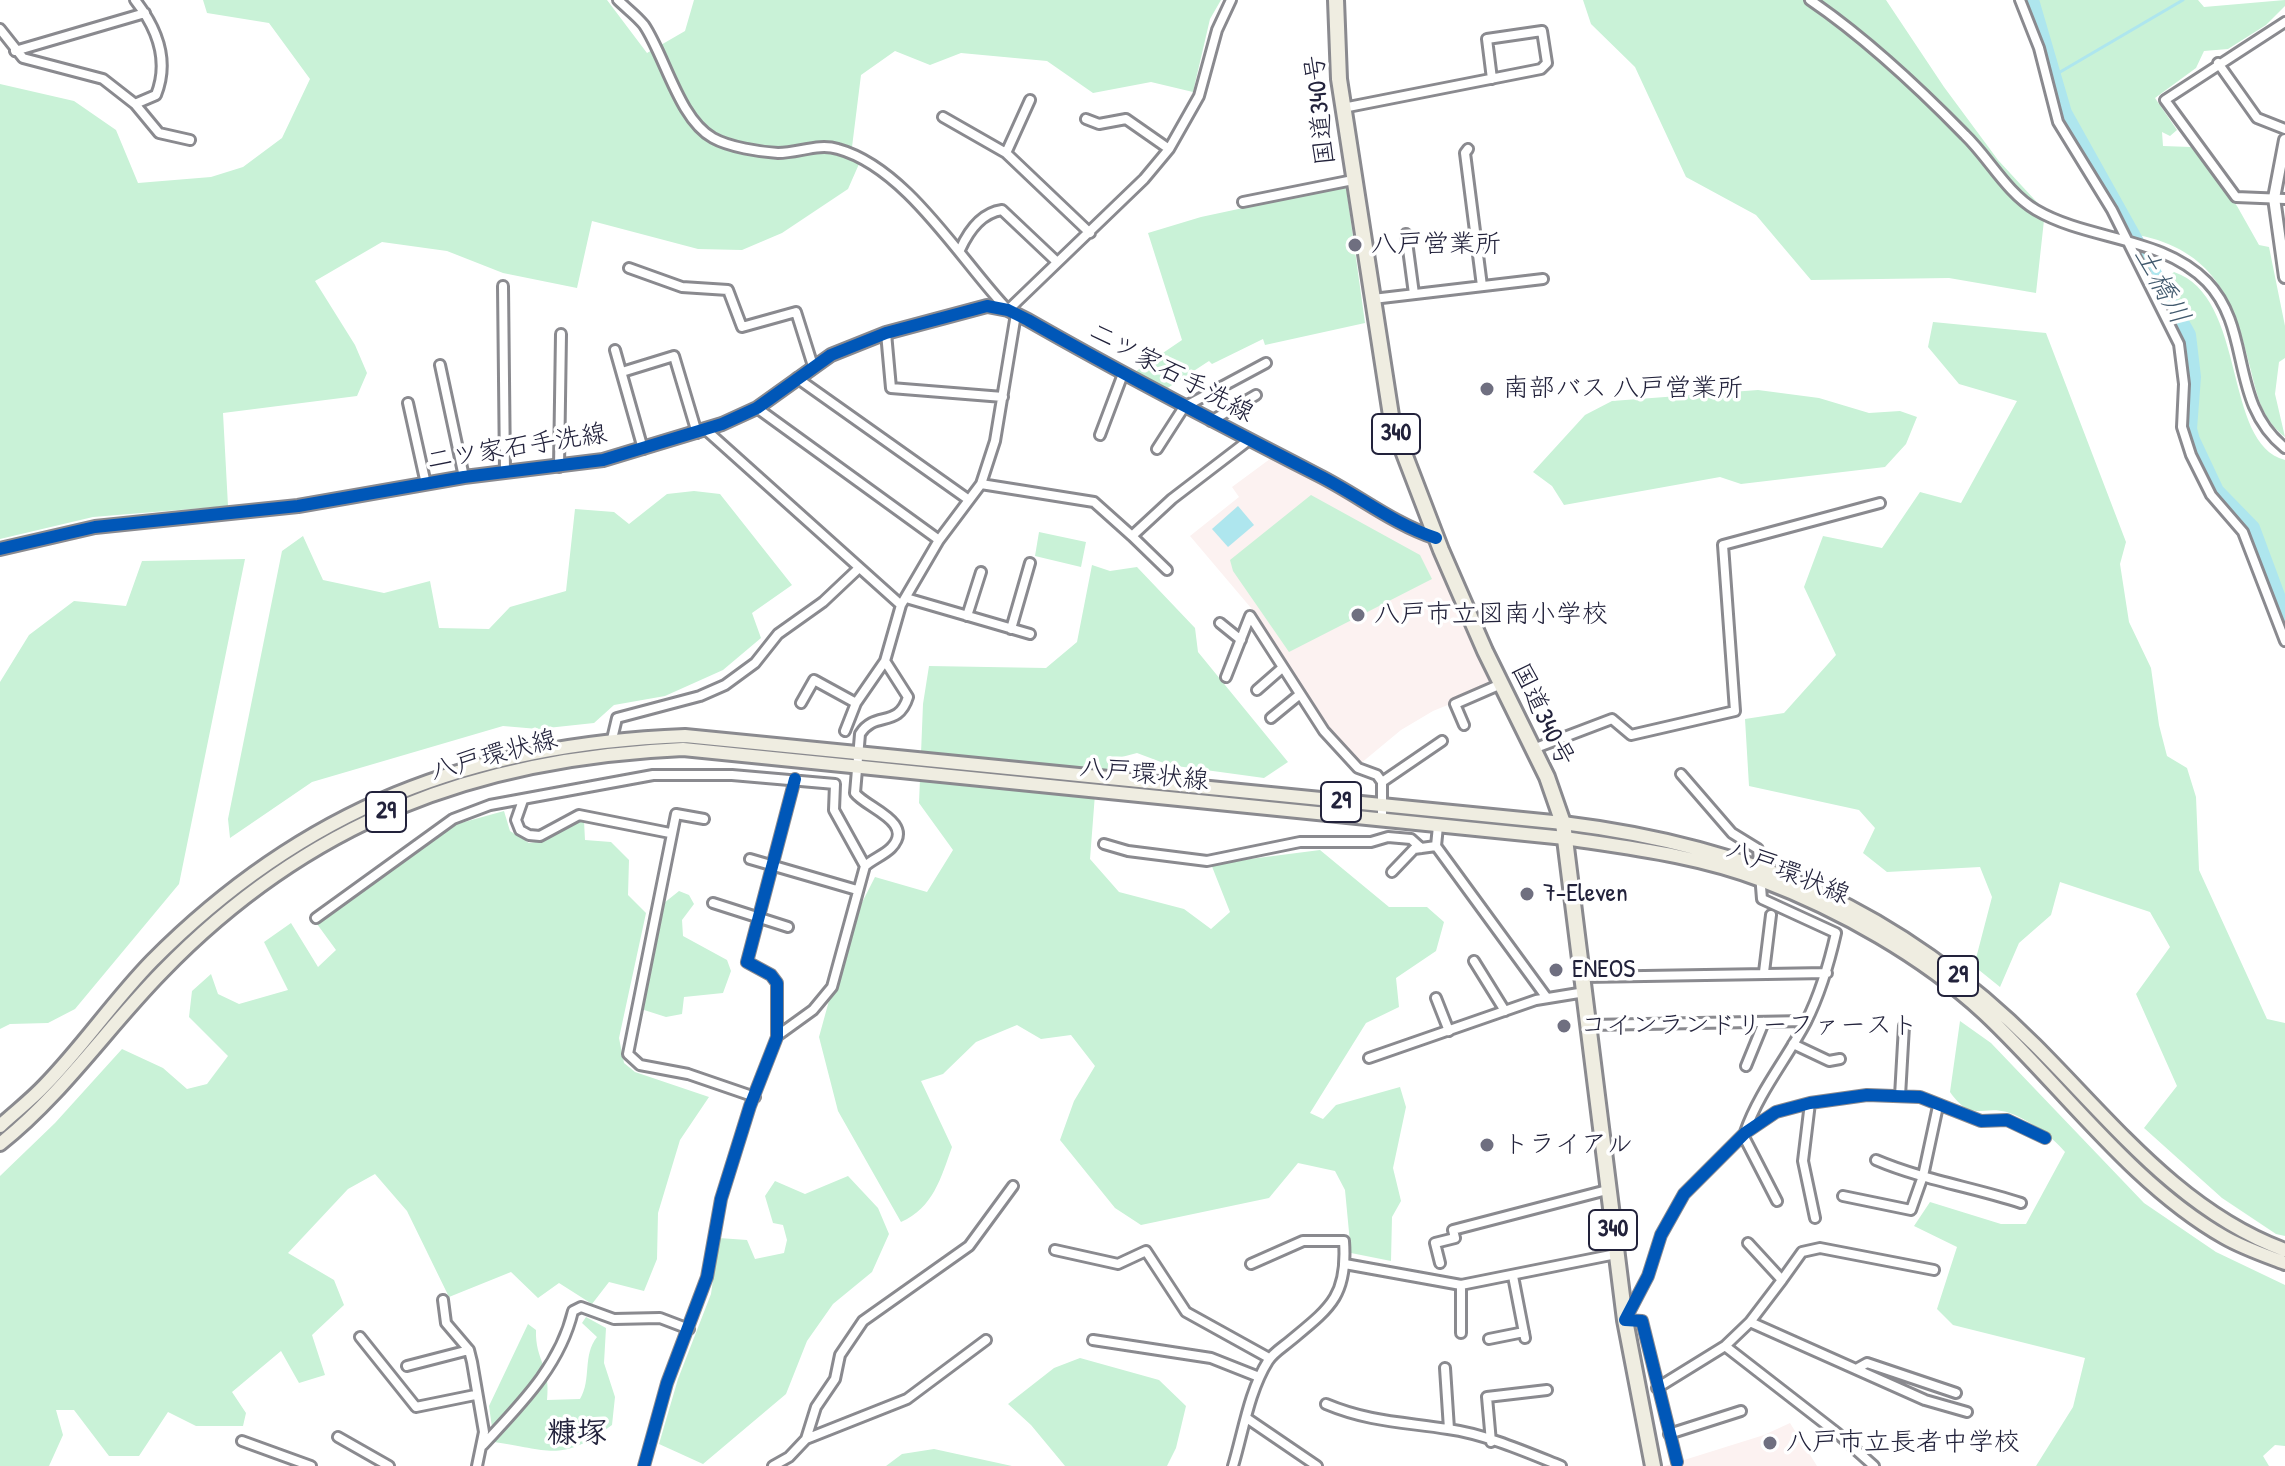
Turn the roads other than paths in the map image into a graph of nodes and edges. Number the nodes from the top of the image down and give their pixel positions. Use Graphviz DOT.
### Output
graph roads {
  1 [pos="135,0"];
  2 [pos="618,0"];
  3 [pos="1231,0"];
  4 [pos="1336,0"];
  5 [pos="1810,0"];
  6 [pos="2020,0"];
  7 [pos="145,13"];
  8 [pos="2285,22"];
  9 [pos="0,29"];
  10 [pos="15,51"];
  11 [pos="2218,63"];
  12 [pos="1492,79"];
  13 [pos="1030,100"];
  14 [pos="135,104"];
  15 [pos="1343,108"];
  16 [pos="943,117"];
  17 [pos="1086,119"];
  18 [pos="2285,129"];
  19 [pos="190,140"];
  20 [pos="2285,140"];
  21 [pos="1169,149"];
  22 [pos="1468,149"];
  23 [pos="1006,153"];
  24 [pos="1353,180"];
  25 [pos="2280,198"];
  26 [pos="1243,202"];
  27 [pos="1090,233"];
  28 [pos="1406,234"];
  29 [pos="2128,244"];
  30 [pos="960,250"];
  31 [pos="1057,262"];
  32 [pos="629,268"];
  33 [pos="2285,277"];
  34 [pos="1543,279"];
  35 [pos="503,286"];
  36 [pos="1482,286"];
  37 [pos="1414,294"];
  38 [pos="1371,299"];
  39 [pos="1012,312"];
  40 [pos="886,333"];
  41 [pos="561,334"];
  42 [pos="615,350"];
  43 [pos="1266,363"];
  44 [pos="440,365"];
  45 [pos="813,366"];
  46 [pos="622,372"];
  47 [pos="1123,374"];
  48 [pos="797,378"];
  49 [pos="1256,395"];
  50 [pos="1003,397"];
  51 [pos="408,403"];
  52 [pos="1184,407"];
  53 [pos="757,408"];
  54 [pos="1211,421"];
  55 [pos="701,432"];
  56 [pos="1100,435"];
  57 [pos="1249,440"];
  58 [pos="2285,448"];
  59 [pos="643,449"];
  60 [pos="1157,449"];
  61 [pos="559,467"];
  62 [pos="505,472"];
  63 [pos="464,477"];
  64 [pos="426,484"];
  65 [pos="981,484"];
  66 [pos="969,500"];
  67 [pos="1880,503"];
  68 [pos="1132,536"];
  69 [pos="1436,538"];
  70 [pos="939,540"];
  71 [pos="0,549"];
  72 [pos="1030,563"];
  73 [pos="859,568"];
  74 [pos="1167,570"];
  75 [pos="981,572"];
  76 [pos="904,601"];
  77 [pos="967,616"];
  78 [pos="1220,623"];
  79 [pos="1011,629"];
  80 [pos="1030,634"];
  81 [pos="1241,640"];
  82 [pos="2285,641"];
  83 [pos="885,661"];
  84 [pos="1281,669"];
  85 [pos="1226,677"];
  86 [pos="1501,684"];
  87 [pos="1257,690"];
  88 [pos="1299,695"];
  89 [pos="801,703"];
  90 [pos="856,703"];
  91 [pos="1271,718"];
  92 [pos="1464,725"];
  93 [pos="845,731"];
  94 [pos="612,739"];
  95 [pos="1442,741"];
  96 [pos="1533,749"];
  97 [pos="857,755"];
  98 [pos="856,768"];
  99 [pos="1681,774"];
  100 [pos="795,779"];
  101 [pos="1382,782"];
  102 [pos="1119,788"];
  103 [pos="523,800"];
  104 [pos="1383,805"];
  105 [pos="704,819"];
  106 [pos="1382,821"];
  107 [pos="1438,826"];
  108 [pos="1564,831"];
  109 [pos="670,833"];
  110 [pos="1104,844"];
  111 [pos="1436,846"];
  112 [pos="1421,848"];
  113 [pos="750,859"];
  114 [pos="773,866"];
  115 [pos="865,866"];
  116 [pos="1761,866"];
  117 [pos="1392,872"];
  118 [pos="1761,880"];
  119 [pos="857,890"];
  120 [pos="713,903"];
  121 [pos="1771,915"];
  122 [pos="316,918"];
  123 [pos="759,918"];
  124 [pos="788,927"];
  125 [pos="1474,961"];
  126 [pos="1764,972"];
  127 [pos="1827,973"];
  128 [pos="1585,984"];
  129 [pos="1436,998"];
  130 [pos="1547,998"];
  131 [pos="1505,1011"];
  132 [pos="1806,1021"];
  133 [pos="1764,1022"];
  134 [pos="1590,1025"];
  135 [pos="1904,1026"];
  136 [pos="1449,1031"];
  137 [pos="777,1037"];
  138 [pos="1793,1044"];
  139 [pos="1369,1058"];
  140 [pos="1840,1059"];
  141 [pos="1746,1066"];
  142 [pos="1900,1096"];
  143 [pos="755,1097"];
  144 [pos="1810,1103"];
  145 [pos="1938,1106"];
  146 [pos="0,1126"];
  147 [pos="1744,1134"];
  148 [pos="2045,1138"];
  149 [pos="0,1144"];
  150 [pos="1876,1160"];
  151 [pos="1923,1176"];
  152 [pos="1013,1186"];
  153 [pos="1607,1190"];
  154 [pos="1843,1196"];
  155 [pos="1777,1201"];
  156 [pos="2021,1203"];
  157 [pos="1815,1218"];
  158 [pos="1748,1243"];
  159 [pos="1055,1250"];
  160 [pos="2285,1250"];
  161 [pos="1616,1254"];
  162 [pos="1440,1263"];
  163 [pos="2285,1263"];
  164 [pos="1251,1264"];
  165 [pos="1345,1264"];
  166 [pos="1934,1270"];
  167 [pos="1513,1276"];
  168 [pos="1782,1280"];
  169 [pos="1461,1285"];
  170 [pos="443,1300"];
  171 [pos="1625,1320"];
  172 [pos="1750,1322"];
  173 [pos="689,1329"];
  174 [pos="1461,1333"];
  175 [pos="360,1337"];
  176 [pos="1489,1339"];
  177 [pos="986,1340"];
  178 [pos="1093,1340"];
  179 [pos="1725,1346"];
  180 [pos="469,1350"];
  181 [pos="1269,1358"];
  182 [pos="407,1366"];
  183 [pos="1445,1368"];
  184 [pos="1858,1368"];
  185 [pos="1259,1377"];
  186 [pos="1657,1388"];
  187 [pos="1547,1390"];
  188 [pos="1956,1393"];
  189 [pos="475,1395"];
  190 [pos="1326,1404"];
  191 [pos="1741,1411"];
  192 [pos="1967,1412"];
  193 [pos="1248,1419"];
  194 [pos="1449,1429"];
  195 [pos="1669,1434"];
  196 [pos="338,1437"];
  197 [pos="806,1439"];
  198 [pos="242,1441"];
  199 [pos="1491,1442"];
  200 [pos="483,1445"];
  201 [pos="1677,1462"];
  202 [pos="311,1466"];
  203 [pos="389,1466"];
  204 [pos="477,1466"];
  205 [pos="644,1466"];
  206 [pos="773,1466"];
  207 [pos="1233,1466"];
  208 [pos="1317,1466"];
  209 [pos="1561,1466"];
  210 [pos="1653,1466"];
  211 [pos="1874,1466"];
  1 -- 7 [label="street"];
  2 -- 30 [label="street"];
  3 -- 21 [label="street"];
  4 -- 15 [label="highway, 国道340号 / 340"];
  5 -- 29 [label="street"];
  6 -- 29 [label="street"];
  7 -- 10 [label="street"];
  7 -- 14 [label="street"];
  8 -- 11 [label="street"];
  9 -- 10 [label="street"];
  10 -- 14 [label="street"];
  11 -- 18 [label="street"];
  11 -- 25 [label="street"];
  12 -- 12 [label="street"];
  12 -- 15 [label="street"];
  13 -- 23 [label="street"];
  14 -- 19 [label="street"];
  15 -- 24 [label="highway, 国道340号 / 340"];
  16 -- 23 [label="street"];
  17 -- 21 [label="street"];
  20 -- 25 [label="street"];
  21 -- 27 [label="street"];
  22 -- 36 [label="street"];
  23 -- 27 [label="street"];
  24 -- 26 [label="street"];
  24 -- 38 [label="highway, 国道340号 / 340"];
  25 -- 33 [label="street"];
  27 -- 31 [label="street"];
  28 -- 37 [label="street"];
  29 -- 58 [label="street"];
  29 -- 82 [label="street"];
  30 -- 31 [label="street"];
  30 -- 39 [label="street"];
  31 -- 39 [label="street"];
  32 -- 45 [label="street"];
  34 -- 36 [label="street"];
  35 -- 62 [label="street"];
  36 -- 37 [label="street"];
  37 -- 38 [label="street"];
  38 -- 69 [label="highway, 国道340号 / 340"];
  39 -- 40 [label="street, 二ツ家石手洗線"];
  39 -- 47 [label="street, 二ツ家石手洗線"];
  39 -- 50 [label="street"];
  40 -- 45 [label="street, 二ツ家石手洗線"];
  40 -- 50 [label="street"];
  41 -- 61 [label="street"];
  42 -- 46 [label="street"];
  43 -- 52 [label="street"];
  44 -- 63 [label="street"];
  45 -- 48 [label="street, 二ツ家石手洗線"];
  46 -- 55 [label="street"];
  46 -- 59 [label="street"];
  47 -- 52 [label="street, 二ツ家石手洗線"];
  47 -- 56 [label="street"];
  48 -- 53 [label="street, 二ツ家石手洗線"];
  48 -- 66 [label="street"];
  49 -- 54 [label="street"];
  50 -- 65 [label="street"];
  51 -- 64 [label="street"];
  52 -- 54 [label="street, 二ツ家石手洗線"];
  52 -- 60 [label="street"];
  53 -- 55 [label="street, 二ツ家石手洗線"];
  53 -- 70 [label="street"];
  54 -- 57 [label="street, 二ツ家石手洗線"];
  55 -- 59 [label="street, 二ツ家石手洗線"];
  55 -- 73 [label="street"];
  57 -- 68 [label="street"];
  57 -- 69 [label="street, 二ツ家石手洗線"];
  59 -- 61 [label="street, 二ツ家石手洗線"];
  61 -- 62 [label="street, 二ツ家石手洗線"];
  62 -- 63 [label="street, 二ツ家石手洗線"];
  63 -- 64 [label="street, 二ツ家石手洗線"];
  64 -- 71 [label="street, 二ツ家石手洗線"];
  65 -- 66 [label="street"];
  65 -- 68 [label="street"];
  66 -- 70 [label="street"];
  67 -- 96 [label="street"];
  68 -- 74 [label="street"];
  69 -- 86 [label="highway, 国道340号 / 340"];
  70 -- 76 [label="street"];
  72 -- 79 [label="street"];
  73 -- 76 [label="street"];
  73 -- 94 [label="street"];
  75 -- 77 [label="street"];
  76 -- 77 [label="street"];
  76 -- 83 [label="street"];
  77 -- 79 [label="street"];
  78 -- 81 [label="street"];
  79 -- 80 [label="street"];
  81 -- 84 [label="street"];
  81 -- 85 [label="street"];
  83 -- 90 [label="street"];
  83 -- 97 [label="street"];
  84 -- 87 [label="street"];
  84 -- 88 [label="street"];
  86 -- 92 [label="street"];
  86 -- 96 [label="highway, 国道340号 / 340"];
  88 -- 91 [label="street"];
  88 -- 101 [label="street"];
  89 -- 90 [label="street"];
  90 -- 93 [label="street"];
  94 -- 97 [label="main road, 八戸環状線 / 29"];
  94 -- 146 [label="main road, 八戸環状線 / 29"];
  95 -- 101 [label="street"];
  96 -- 108 [label="highway, 国道340号 / 340"];
  97 -- 98 [label="street"];
  97 -- 102 [label="main road, 八戸環状線 / 29"];
  98 -- 102 [label="main road, 八戸環状線 / 29"];
  98 -- 115 [label="street"];
  98 -- 149 [label="main road, 八戸環状線 / 29"];
  99 -- 116 [label="street"];
  100 -- 103 [label="street"];
  100 -- 114 [label="street"];
  100 -- 115 [label="street"];
  101 -- 104 [label="street"];
  102 -- 104 [label="main road, 八戸環状線 / 29"];
  102 -- 106 [label="main road, 八戸環状線 / 29"];
  103 -- 109 [label="street"];
  103 -- 122 [label="street"];
  104 -- 106 [label="street"];
  104 -- 108 [label="main road, 八戸環状線 / 29"];
  105 -- 109 [label="street"];
  106 -- 107 [label="main road, 八戸環状線 / 29"];
  107 -- 108 [label="main road, 八戸環状線 / 29"];
  107 -- 111 [label="street"];
  108 -- 116 [label="main road, 八戸環状線 / 29"];
  108 -- 118 [label="main road, 八戸環状線 / 29"];
  108 -- 128 [label="highway, 国道340号 / 340"];
  109 -- 143 [label="street"];
  110 -- 112 [label="street"];
  111 -- 112 [label="street"];
  111 -- 130 [label="street"];
  112 -- 117 [label="street"];
  113 -- 114 [label="street"];
  114 -- 119 [label="street"];
  114 -- 123 [label="street"];
  115 -- 119 [label="street"];
  116 -- 118 [label="street"];
  116 -- 160 [label="main road, 八戸環状線 / 29"];
  118 -- 127 [label="street"];
  118 -- 163 [label="main road, 八戸環状線 / 29"];
  119 -- 137 [label="street"];
  120 -- 123 [label="street"];
  121 -- 126 [label="street"];
  123 -- 124 [label="street"];
  123 -- 137 [label="street"];
  125 -- 131 [label="street"];
  126 -- 127 [label="street"];
  126 -- 128 [label="street"];
  127 -- 132 [label="street"];
  128 -- 130 [label="street"];
  128 -- 134 [label="highway, 国道340号 / 340"];
  129 -- 136 [label="street"];
  130 -- 131 [label="street"];
  131 -- 136 [label="street"];
  132 -- 133 [label="street"];
  132 -- 138 [label="street"];
  133 -- 134 [label="street"];
  133 -- 141 [label="street"];
  134 -- 153 [label="highway, 国道340号 / 340"];
  135 -- 142 [label="street"];
  136 -- 139 [label="street"];
  137 -- 143 [label="street"];
  138 -- 140 [label="street"];
  138 -- 147 [label="street"];
  142 -- 144 [label="street"];
  142 -- 145 [label="street"];
  143 -- 173 [label="street"];
  144 -- 147 [label="street"];
  144 -- 157 [label="street"];
  145 -- 148 [label="street"];
  145 -- 151 [label="street"];
  147 -- 155 [label="street"];
  147 -- 171 [label="street"];
  150 -- 151 [label="street"];
  151 -- 154 [label="street"];
  151 -- 156 [label="street"];
  152 -- 197 [label="street"];
  153 -- 161 [label="highway, 国道340号 / 340"];
  153 -- 162 [label="street"];
  158 -- 168 [label="street"];
  159 -- 181 [label="street"];
  161 -- 167 [label="street"];
  161 -- 171 [label="highway, 国道340号 / 340"];
  164 -- 165 [label="street"];
  165 -- 169 [label="street"];
  165 -- 181 [label="street"];
  166 -- 168 [label="street"];
  167 -- 169 [label="street"];
  167 -- 176 [label="street"];
  168 -- 172 [label="street"];
  169 -- 174 [label="street"];
  170 -- 180 [label="street"];
  171 -- 186 [label="street"];
  171 -- 210 [label="highway, 国道340号 / 340"];
  172 -- 179 [label="street"];
  172 -- 184 [label="street"];
  173 -- 200 [label="street"];
  173 -- 205 [label="street"];
  175 -- 189 [label="street"];
  177 -- 197 [label="street"];
  178 -- 185 [label="street"];
  179 -- 186 [label="street"];
  179 -- 211 [label="street"];
  180 -- 182 [label="street"];
  180 -- 189 [label="street"];
  181 -- 185 [label="street"];
  183 -- 194 [label="street"];
  184 -- 188 [label="street"];
  184 -- 192 [label="street"];
  185 -- 193 [label="street"];
  186 -- 195 [label="street"];
  187 -- 199 [label="street"];
  189 -- 200 [label="street"];
  190 -- 194 [label="street"];
  191 -- 195 [label="street"];
  193 -- 207 [label="street"];
  193 -- 208 [label="street"];
  194 -- 199 [label="street"];
  195 -- 201 [label="street"];
  196 -- 203 [label="street"];
  197 -- 206 [label="street"];
  198 -- 202 [label="street"];
  199 -- 209 [label="street"];
  200 -- 204 [label="street"];
}
